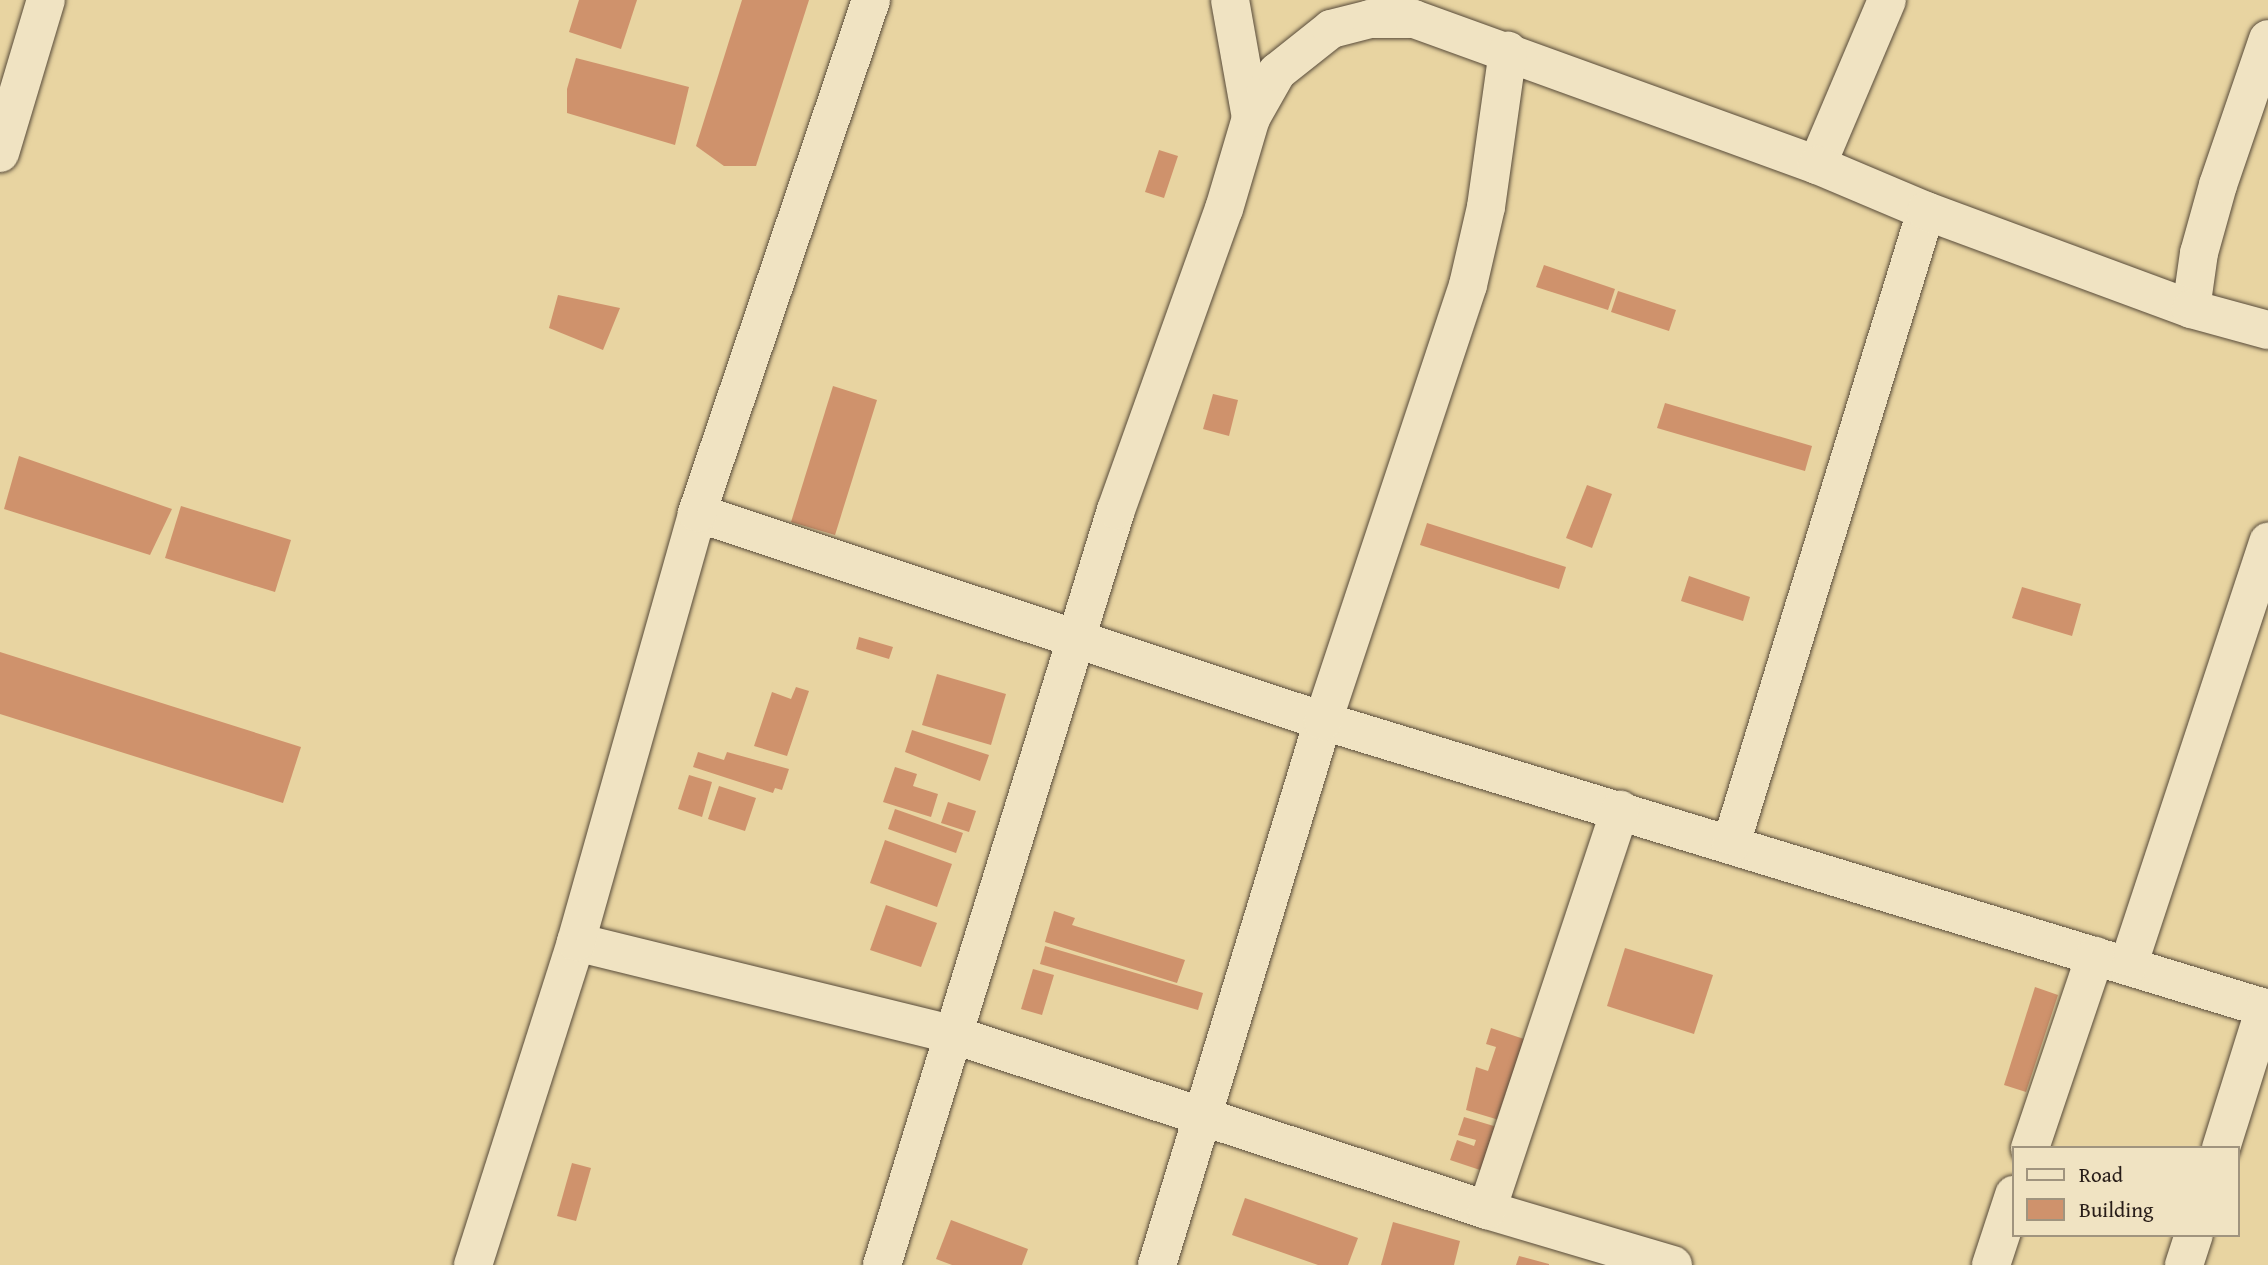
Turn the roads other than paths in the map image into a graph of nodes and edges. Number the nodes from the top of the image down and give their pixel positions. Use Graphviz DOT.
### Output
graph roads {
  1 [pos="46,0"];
  2 [pos="871,0"];
  3 [pos="1230,0"];
  4 [pos="1887,0"];
  5 [pos="1366,9"];
  6 [pos="1420,9"];
  7 [pos="2268,39"];
  8 [pos="1508,51"];
  9 [pos="1251,118"];
  10 [pos="0,153"];
  11 [pos="1817,165"];
  12 [pos="1926,211"];
  13 [pos="2190,309"];
  14 [pos="2268,330"];
  15 [pos="697,513"];
  16 [pos="2268,542"];
  17 [pos="1075,638"];
  18 [pos="1323,721"];
  19 [pos="1620,810"];
  20 [pos="1731,844"];
  21 [pos="576,942"];
  22 [pos="2111,961"];
  23 [pos="2266,1009"];
  24 [pos="954,1035"];
  25 [pos="1203,1119"];
  26 [pos="2031,1146"];
  27 [pos="2222,1146"];
  28 [pos="2012,1201"];
  29 [pos="1487,1210"];
  30 [pos="2192,1237"];
  31 [pos="1597,1254"];
  32 [pos="473,1265"];
  33 [pos="882,1265"];
  34 [pos="1157,1265"];
  35 [pos="1673,1265"];
  36 [pos="1991,1265"];
  37 [pos="2184,1265"];
  1 -- 10 [label="street"];
  2 -- 15 [label="street"];
  3 -- 9 [label="street"];
  4 -- 11 [label="street"];
  5 -- 6 [label="street"];
  5 -- 9 [label="street"];
  6 -- 8 [label="street"];
  7 -- 13 [label="street"];
  8 -- 11 [label="street"];
  8 -- 18 [label="street"];
  9 -- 17 [label="street"];
  11 -- 12 [label="street"];
  12 -- 13 [label="street"];
  12 -- 20 [label="street"];
  13 -- 14 [label="street"];
  15 -- 17 [label="street"];
  15 -- 21 [label="street"];
  16 -- 22 [label="street"];
  17 -- 18 [label="street"];
  17 -- 24 [label="street"];
  18 -- 19 [label="street"];
  18 -- 25 [label="street"];
  19 -- 20 [label="street"];
  19 -- 29 [label="street"];
  20 -- 22 [label="street"];
  21 -- 24 [label="street"];
  21 -- 32 [label="street"];
  22 -- 23 [label="street"];
  22 -- 26 [label="street"];
  23 -- 27 [label="street"];
  24 -- 25 [label="street"];
  24 -- 33 [label="street"];
  25 -- 29 [label="street"];
  25 -- 34 [label="street"];
  28 -- 36 [label="street"];
  29 -- 31 [label="street"];
  30 -- 37 [label="street"];
  31 -- 35 [label="street"];
}
